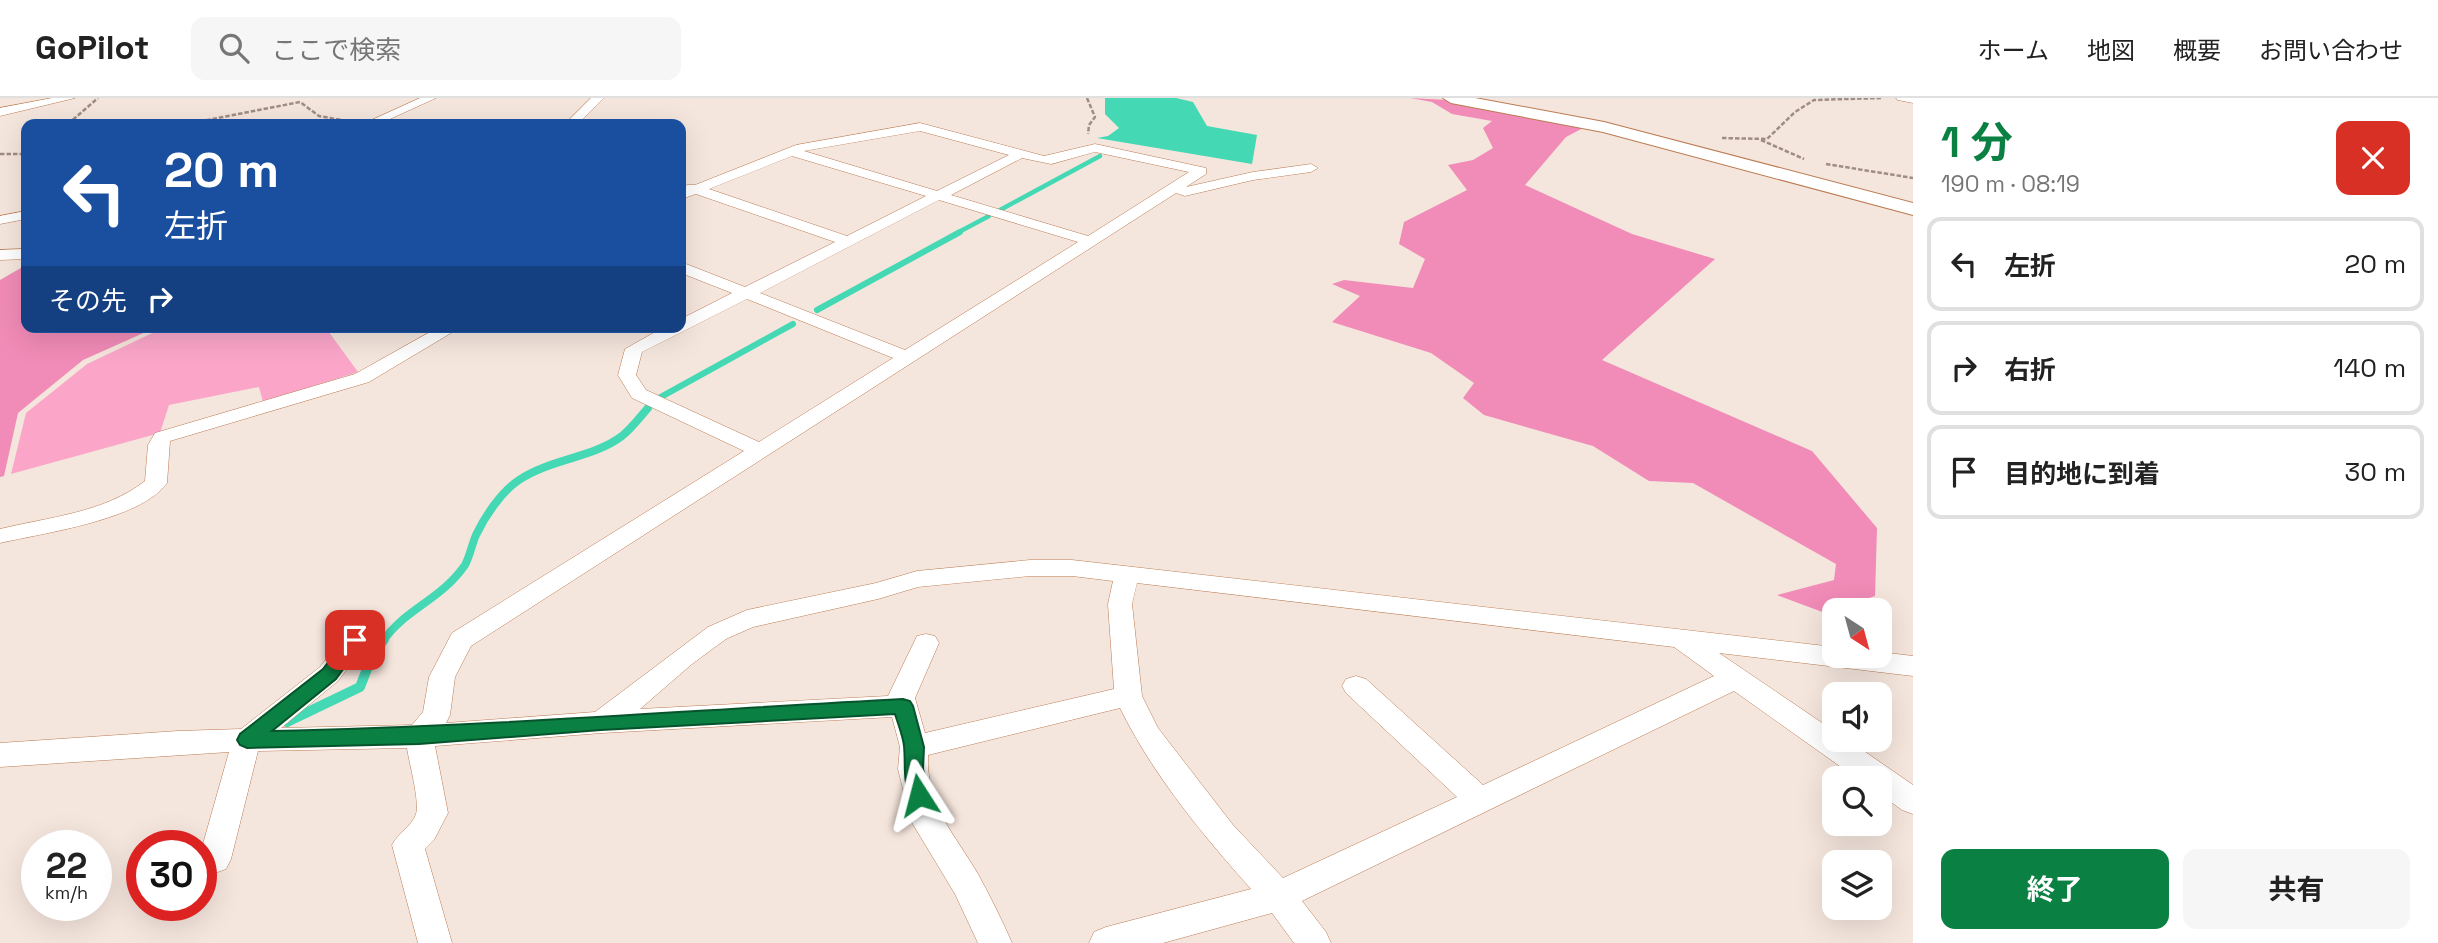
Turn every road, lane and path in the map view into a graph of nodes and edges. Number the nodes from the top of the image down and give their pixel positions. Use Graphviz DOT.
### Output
graph roads {
  1 [pos="98,98"];
  2 [pos="430,98"];
  3 [pos="598,98"];
  4 [pos="1087,98"];
  5 [pos="1451,98"];
  6 [pos="1881,98"];
  7 [pos="1902,98"];
  8 [pos="77,99"];
  9 [pos="1913,100"];
  10 [pos="0,112"];
  11 [pos="74,119"];
  12 [pos="209,119"];
  13 [pos="336,119"];
  14 [pos="377,119"];
  15 [pos="575,119"];
  16 [pos="1760,140"];
  17 [pos="1092,148"];
  18 [pos="1690,148"];
  19 [pos="790,151"];
  20 [pos="0,153"];
  21 [pos="21,154"];
  22 [pos="1020,154"];
  23 [pos="1810,160"];
  24 [pos="1818,162"];
  25 [pos="1311,168"];
  26 [pos="1913,178"];
  27 [pos="686,186"];
  28 [pos="1176,188"];
  29 [pos="697,189"];
  30 [pos="686,193"];
  31 [pos="937,196"];
  32 [pos="1913,209"];
  33 [pos="21,216"];
  34 [pos="0,220"];
  35 [pos="848,241"];
  36 [pos="1090,241"];
  37 [pos="21,254"];
  38 [pos="0,255"];
  39 [pos="686,269"];
  40 [pos="746,294"];
  41 [pos="686,324"];
  42 [pos="441,333"];
  43 [pos="667,333"];
  44 [pos="909,358"];
  45 [pos="762,451"];
  46 [pos="0,536"];
  47 [pos="1127,574"];
  48 [pos="368,624"];
  49 [pos="1680,639"];
  50 [pos="926,643"];
  51 [pos="1913,666"];
  52 [pos="1738,677"];
  53 [pos="1356,686"];
  54 [pos="1128,696"];
  55 [pos="903,706"];
  56 [pos="601,722"];
  57 [pos="419,736"];
  58 [pos="247,740"];
  59 [pos="914,747"];
  60 [pos="0,755"];
  61 [pos="1480,800"];
  62 [pos="1913,801"];
  63 [pos="217,852"];
  64 [pos="1279,896"];
  65 [pos="435,943"];
  66 [pos="995,943"];
  67 [pos="1106,943"];
  68 [pos="1314,943"];
  1 -- 11 [label="path"];
  2 -- 14 [label="street"];
  3 -- 15 [label="street"];
  4 -- 17 [label="path"];
  5 -- 18 [label="street"];
  6 -- 16 [label="path"];
  7 -- 9 [label="street"];
  8 -- 10 [label="street"];
  12 -- 13 [label="path"];
  16 -- 18 [label="path"];
  16 -- 23 [label="path"];
  17 -- 22 [label="street"];
  17 -- 28 [label="street"];
  18 -- 32 [label="street"];
  19 -- 22 [label="street"];
  19 -- 29 [label="street"];
  19 -- 31 [label="street"];
  20 -- 21 [label="path"];
  22 -- 31 [label="street"];
  24 -- 26 [label="path"];
  25 -- 28 [label="street"];
  27 -- 29 [label="street"];
  28 -- 36 [label="street"];
  29 -- 30 [label="street"];
  29 -- 35 [label="street"];
  31 -- 35 [label="street"];
  31 -- 36 [label="street"];
  33 -- 34 [label="street"];
  35 -- 40 [label="street"];
  36 -- 44 [label="street"];
  37 -- 38 [label="street"];
  39 -- 40 [label="street"];
  40 -- 41 [label="street"];
  40 -- 44 [label="street"];
  42 -- 46 [label="street"];
  43 -- 45 [label="street"];
  44 -- 45 [label="street"];
  45 -- 57 [label="street"];
  47 -- 49 [label="street"];
  47 -- 54 [label="street"];
  47 -- 56 [label="street"];
  48 -- 58 [label="street"];
  49 -- 51 [label="street"];
  49 -- 52 [label="street"];
  50 -- 55 [label="street"];
  52 -- 61 [label="street"];
  52 -- 62 [label="street"];
  53 -- 61 [label="street"];
  54 -- 59 [label="street"];
  54 -- 64 [label="street"];
  55 -- 56 [label="street"];
  55 -- 59 [label="street"];
  56 -- 57 [label="street"];
  57 -- 58 [label="street"];
  57 -- 65 [label="street"];
  58 -- 60 [label="street"];
  58 -- 63 [label="street"];
  59 -- 66 [label="street"];
  61 -- 64 [label="street"];
  64 -- 67 [label="street"];
  64 -- 68 [label="street"];
}
